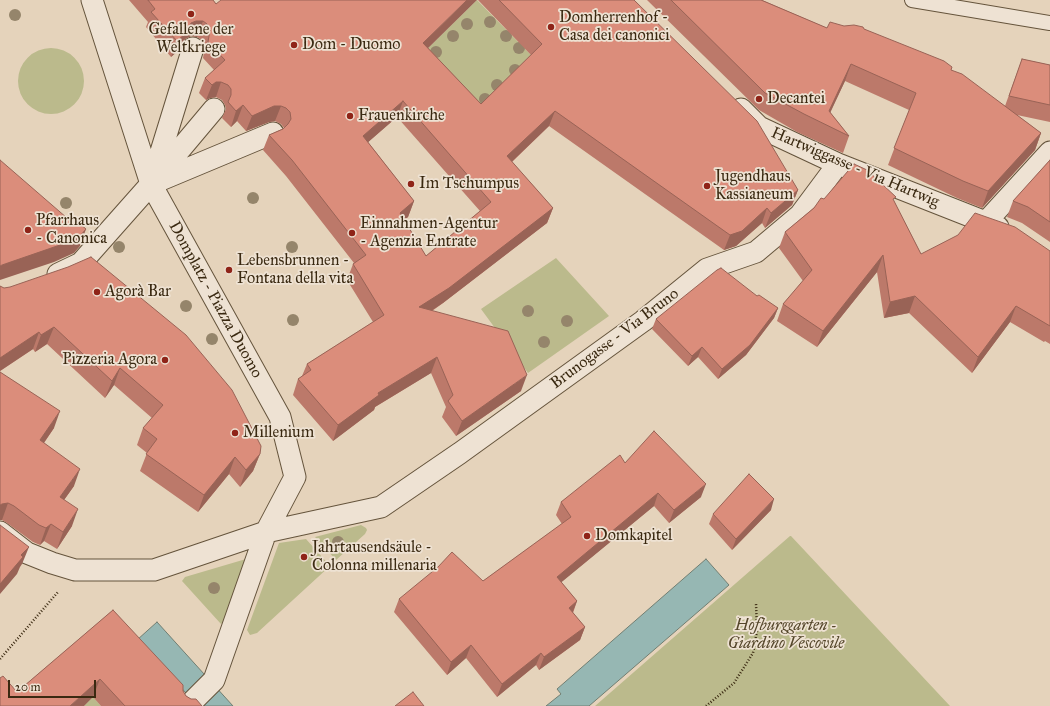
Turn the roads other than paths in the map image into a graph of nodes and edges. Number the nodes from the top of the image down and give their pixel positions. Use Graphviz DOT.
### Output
graph roads {
  1 [pos="92,0"];
  2 [pos="912,0"];
  3 [pos="1050,23"];
  4 [pos="193,48"];
  5 [pos="725,94"];
  6 [pos="214,109"];
  7 [pos="273,133"];
  8 [pos="1050,152"];
  9 [pos="838,164"];
  10 [pos="151,184"];
  11 [pos="985,223"];
  12 [pos="1015,233"];
  13 [pos="36,281"];
  14 [pos="0,532"];
  15 [pos="266,532"];
  16 [pos="190,704"];
  1 -- 10 [label="street, Domplatz - Piazza Duomo"];
  2 -- 3 [label="lane"];
  4 -- 10 [label="street"];
  5 -- 9 [label="street, Hartwiggasse - Via Hartwig"];
  6 -- 10 [label="street"];
  7 -- 10 [label="street"];
  8 -- 11 [label="street"];
  9 -- 11 [label="street, Hartwiggasse - Via Hartwig"];
  9 -- 15 [label="street, Brunogasse - Via Bruno"];
  10 -- 13 [label="street"];
  10 -- 15 [label="street, Domplatz - Piazza Duomo"];
  11 -- 12 [label="street, Hartwiggasse - Via Hartwig"];
  14 -- 15 [label="street"];
  15 -- 16 [label="street, Domplatz - Piazza Duomo"];
}
